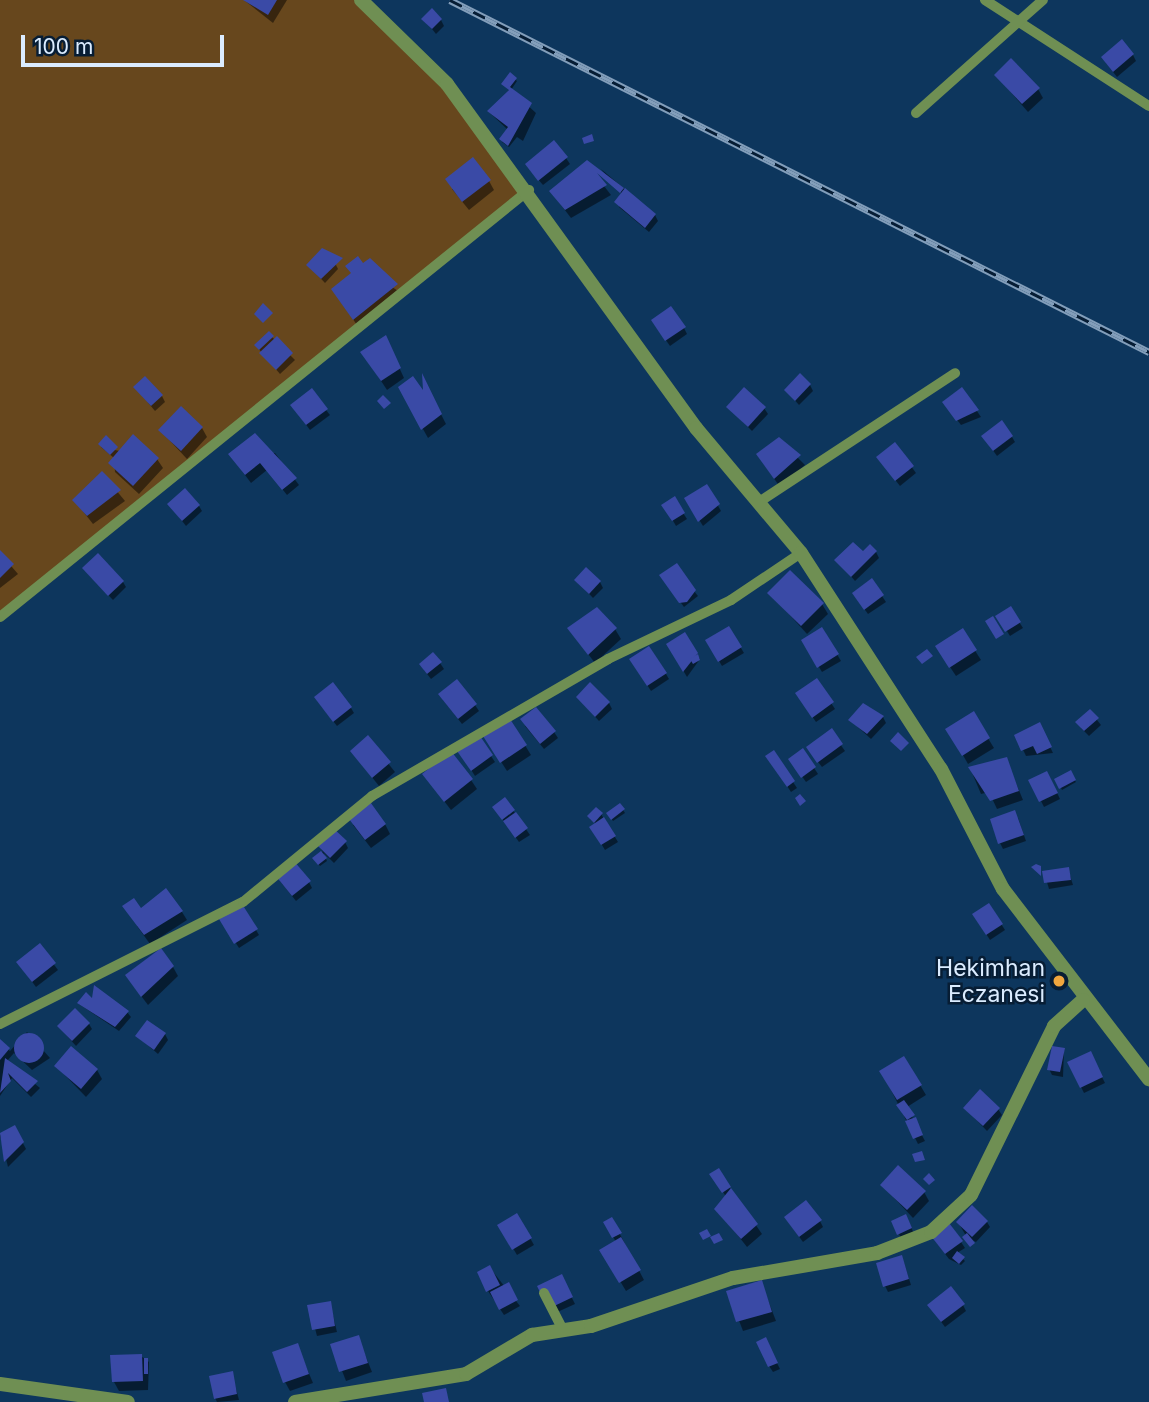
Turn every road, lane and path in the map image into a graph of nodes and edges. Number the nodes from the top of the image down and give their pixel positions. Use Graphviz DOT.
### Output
graph roads {
  1 [pos="361,0"];
  2 [pos="985,0"];
  3 [pos="1043,0"];
  4 [pos="1020,20"];
  5 [pos="1149,106"];
  6 [pos="916,113"];
  7 [pos="528,190"];
  8 [pos="955,373"];
  9 [pos="762,500"];
  10 [pos="802,553"];
  11 [pos="0,617"];
  12 [pos="1083,1000"];
  13 [pos="0,1024"];
  14 [pos="1149,1079"];
  15 [pos="544,1293"];
  16 [pos="563,1330"];
  17 [pos="0,1384"];
  18 [pos="128,1402"];
  19 [pos="295,1402"];
  1 -- 7 [label="street"];
  2 -- 4 [label="street"];
  3 -- 4 [label="street"];
  4 -- 5 [label="street"];
  4 -- 6 [label="street"];
  7 -- 9 [label="street"];
  7 -- 11 [label="street"];
  8 -- 9 [label="street"];
  9 -- 10 [label="street"];
  10 -- 12 [label="street"];
  10 -- 13 [label="street"];
  12 -- 14 [label="street"];
  12 -- 16 [label="street"];
  15 -- 16 [label="street"];
  16 -- 19 [label="street"];
  17 -- 18 [label="street"];
}
